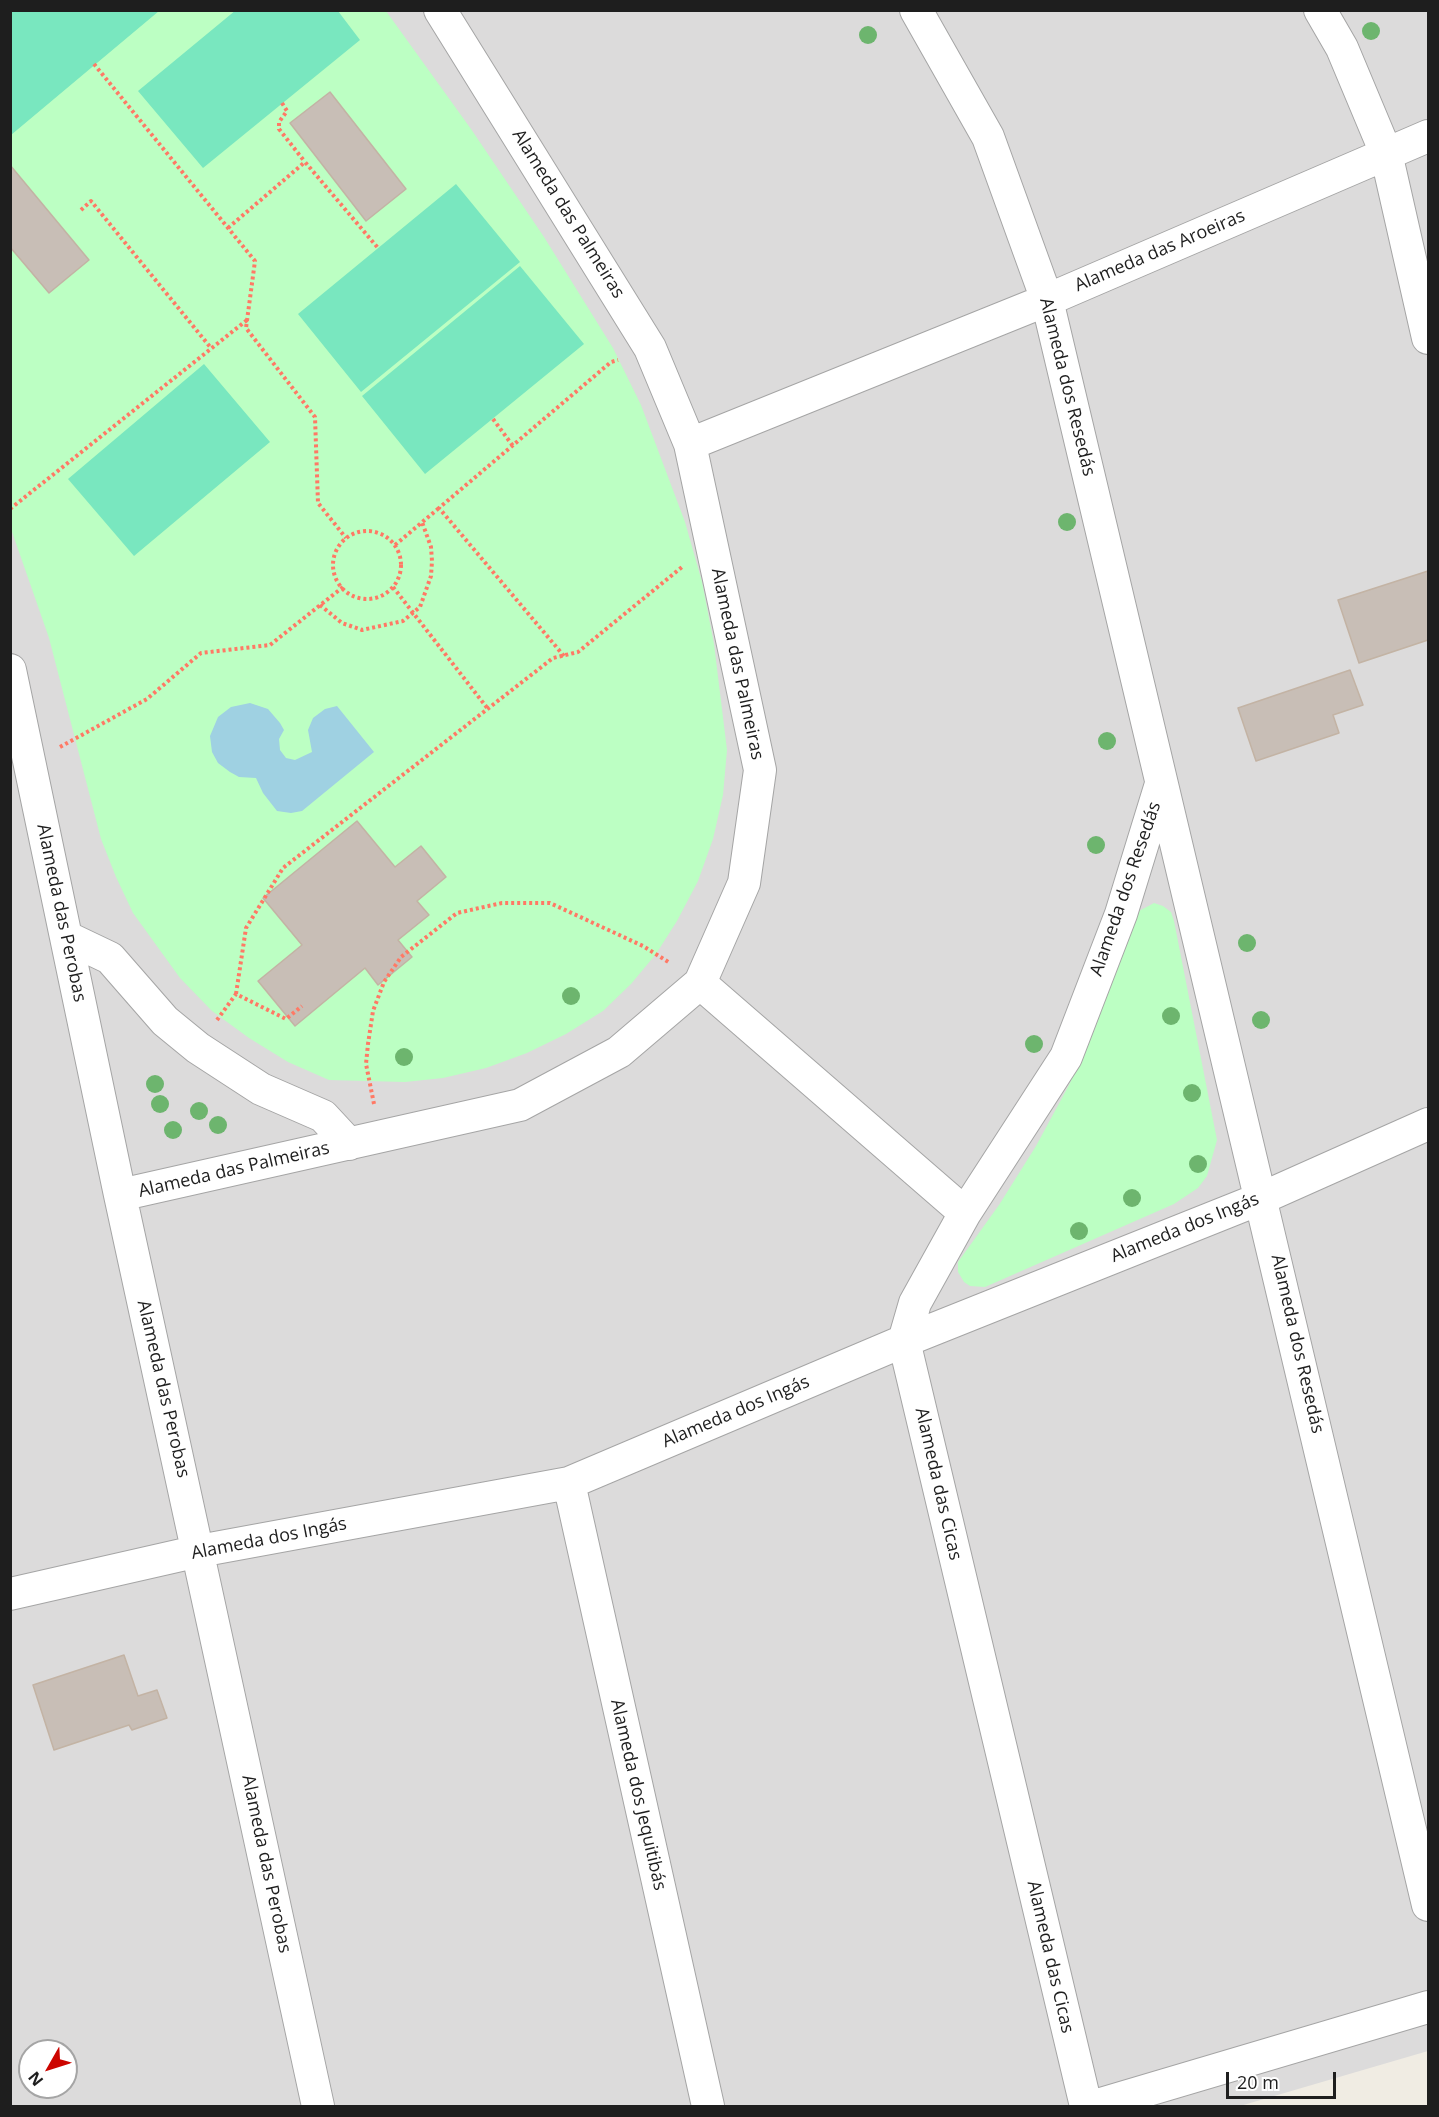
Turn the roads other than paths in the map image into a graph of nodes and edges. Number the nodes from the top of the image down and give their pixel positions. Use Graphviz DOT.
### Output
graph roads {
  1 [pos="440,10"];
  2 [pos="916,10"];
  3 [pos="1320,10"];
  4 [pos="1428,136"];
  5 [pos="1386,153"];
  6 [pos="1047,300"];
  7 [pos="1428,338"];
  8 [pos="690,444"];
  9 [pos="12,678"];
  10 [pos="1161,784"];
  11 [pos="66,937"];
  12 [pos="700,983"];
  13 [pos="1428,1124"];
  14 [pos="349,1144"];
  15 [pos="120,1196"];
  16 [pos="1262,1198"];
  17 [pos="965,1213"];
  18 [pos="904,1341"];
  19 [pos="569,1483"];
  20 [pos="199,1551"];
  21 [pos="10,1594"];
  22 [pos="1428,1905"];
  23 [pos="1428,2007"];
  24 [pos="318,2106"];
  25 [pos="708,2106"];
  26 [pos="1086,2106"];
  27 [pos="1094,2106"];
  1 -- 8 [label="street, Alameda das Palmeiras"];
  2 -- 6 [label="street, Alameda dos Resedás"];
  3 -- 5 [label="street"];
  4 -- 5 [label="street, Alameda das Aroeiras"];
  5 -- 6 [label="street, Alameda das Aroeiras"];
  5 -- 7 [label="street"];
  6 -- 8 [label="street, Alameda das Aroeiras"];
  6 -- 10 [label="street, Alameda dos Resedás"];
  8 -- 12 [label="street, Alameda das Palmeiras"];
  9 -- 11 [label="street, Alameda das Perobas"];
  10 -- 16 [label="street, Alameda dos Resedás"];
  10 -- 17 [label="street, Alameda dos Resedás"];
  11 -- 14 [label="street, Alameda das Palmeiras"];
  11 -- 15 [label="street, Alameda das Perobas"];
  12 -- 14 [label="street, Alameda das Palmeiras"];
  12 -- 17 [label="street"];
  13 -- 16 [label="street, Alameda dos Ingás"];
  14 -- 15 [label="street, Alameda das Palmeiras"];
  15 -- 20 [label="street, Alameda das Perobas"];
  16 -- 18 [label="street, Alameda dos Ingás"];
  16 -- 22 [label="street, Alameda dos Resedás"];
  17 -- 18 [label="street, Alameda das Cicas"];
  18 -- 19 [label="street, Alameda dos Ingás"];
  18 -- 26 [label="street, Alameda das Cicas"];
  19 -- 20 [label="street, Alameda dos Ingás"];
  19 -- 25 [label="street, Alameda dos Jequitibás"];
  20 -- 21 [label="street, Alameda dos Ingás"];
  20 -- 24 [label="street, Alameda das Perobas"];
  23 -- 27 [label="street"];
}
